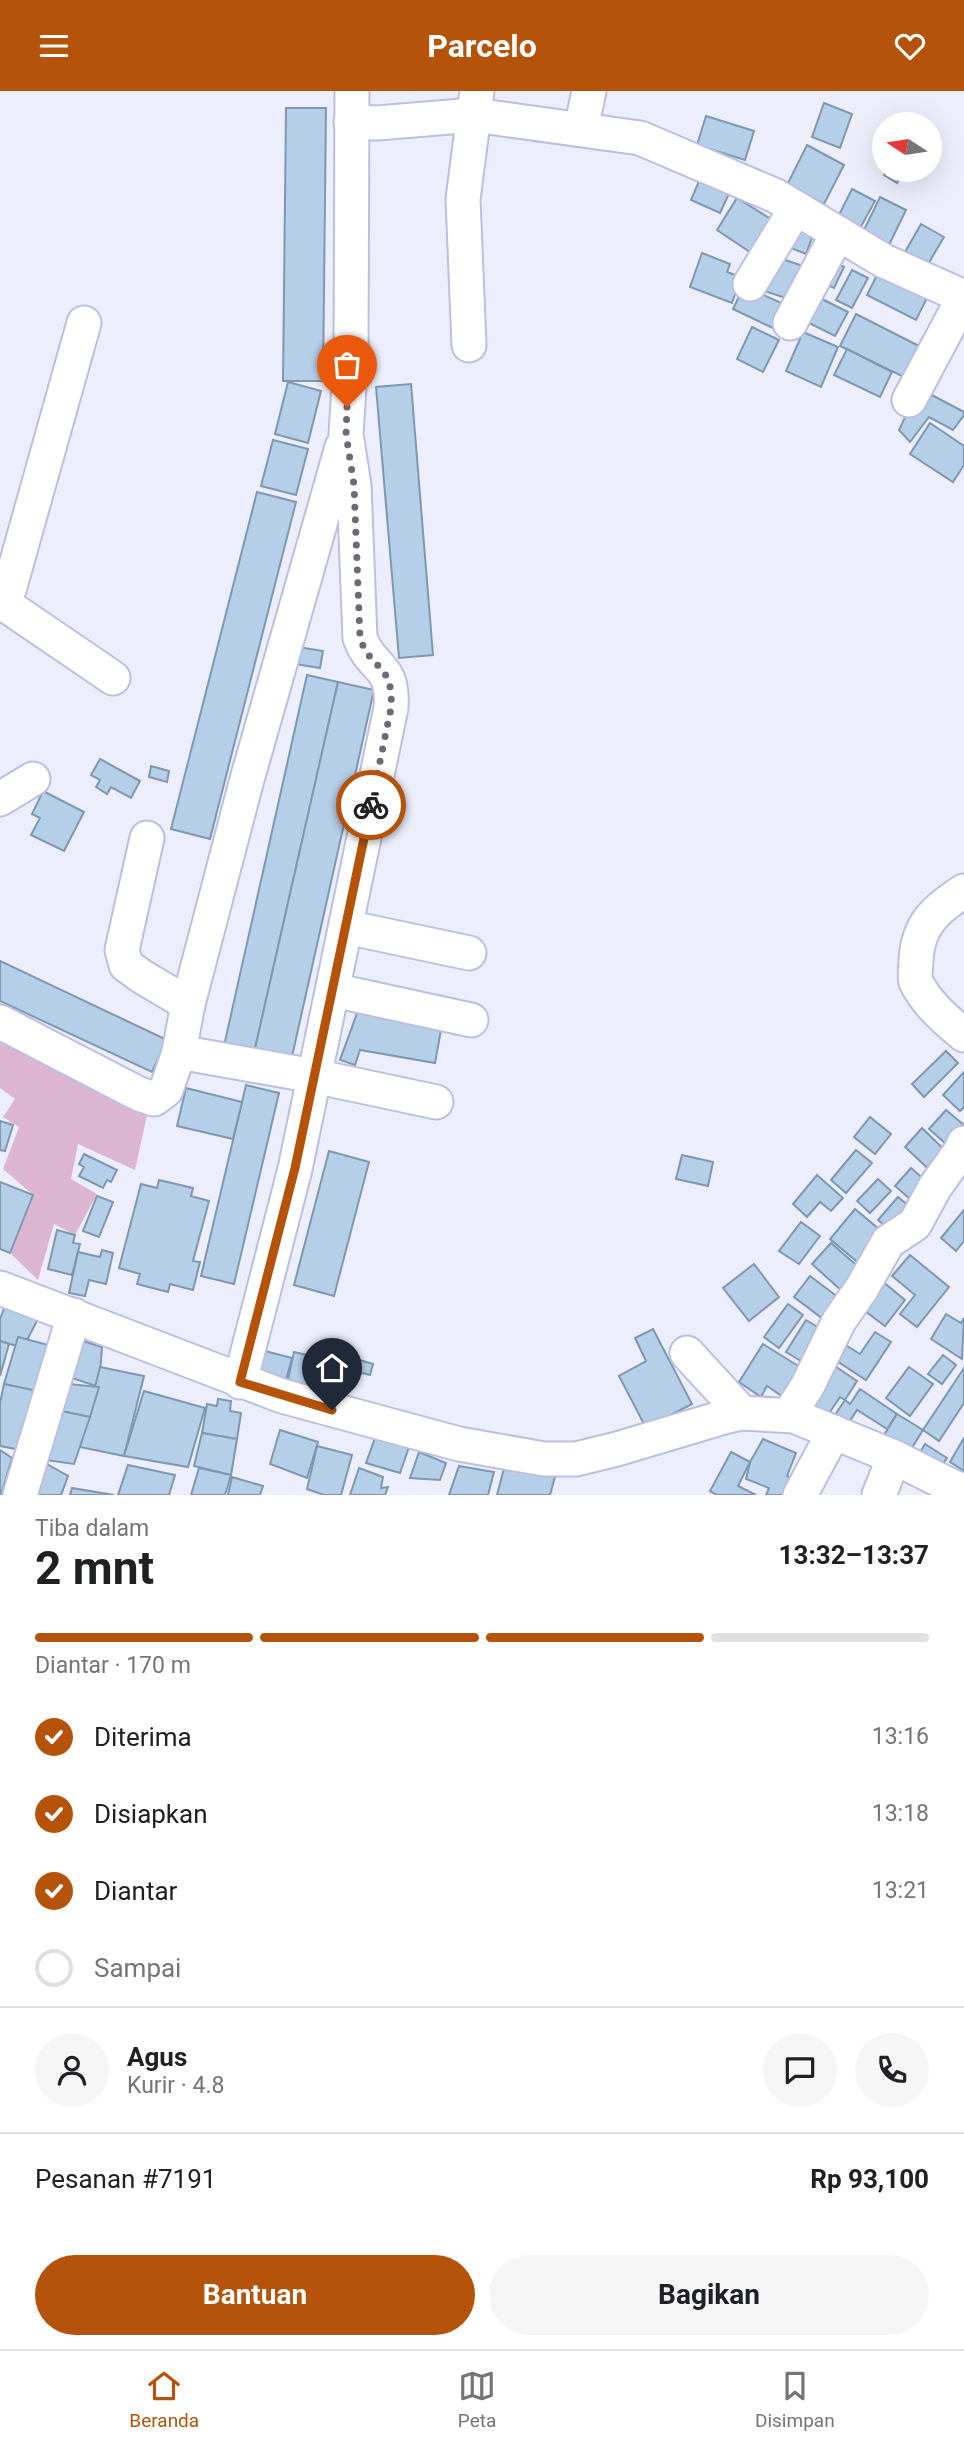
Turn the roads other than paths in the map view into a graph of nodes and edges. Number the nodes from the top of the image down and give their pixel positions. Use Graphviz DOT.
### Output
graph roads {
  1 [pos="589,91"];
  2 [pos="348,100"];
  3 [pos="476,103"];
  4 [pos="581,128"];
  5 [pos="796,208"];
  6 [pos="838,233"];
  7 [pos="750,285"];
  8 [pos="964,297"];
  9 [pos="85,323"];
  10 [pos="790,323"];
  11 [pos="468,345"];
  12 [pos="909,400"];
  13 [pos="346,434"];
  14 [pos="3,603"];
  15 [pos="113,678"];
  16 [pos="33,779"];
  17 [pos="0,799"];
  18 [pos="147,838"];
  19 [pos="964,891"];
  20 [pos="346,927"];
  21 [pos="469,953"];
  22 [pos="333,990"];
  23 [pos="188,1004"];
  24 [pos="471,1020"];
  25 [pos="0,1022"];
  26 [pos="964,1035"];
  27 [pos="179,1052"];
  28 [pos="314,1076"];
  29 [pos="436,1102"];
  30 [pos="964,1143"];
  31 [pos="0,1288"];
  32 [pos="74,1315"];
  33 [pos="687,1353"];
  34 [pos="240,1382"];
  35 [pos="742,1413"];
  36 [pos="789,1415"];
  37 [pos="834,1431"];
  38 [pos="894,1457"];
  39 [pos="954,1491"];
  40 [pos="20,1495"];
  41 [pos="800,1495"];
  42 [pos="879,1495"];
  1 -- 4 [label="street"];
  2 -- 3 [label="street"];
  2 -- 13 [label="street"];
  3 -- 4 [label="street"];
  3 -- 11 [label="street"];
  4 -- 5 [label="street"];
  5 -- 6 [label="street"];
  5 -- 7 [label="street"];
  6 -- 8 [label="street"];
  6 -- 10 [label="street"];
  8 -- 12 [label="street"];
  9 -- 14 [label="street"];
  13 -- 20 [label="street"];
  13 -- 23 [label="street"];
  14 -- 15 [label="street"];
  16 -- 17 [label="street"];
  18 -- 23 [label="street"];
  19 -- 26 [label="street"];
  20 -- 21 [label="street"];
  20 -- 22 [label="street"];
  22 -- 24 [label="street"];
  22 -- 28 [label="street"];
  23 -- 27 [label="street"];
  25 -- 27 [label="street"];
  27 -- 28 [label="street"];
  28 -- 29 [label="street"];
  28 -- 34 [label="street"];
  30 -- 36 [label="street"];
  31 -- 32 [label="street"];
  32 -- 34 [label="street"];
  32 -- 40 [label="street"];
  33 -- 35 [label="street"];
  34 -- 35 [label="street"];
  35 -- 36 [label="street"];
  36 -- 37 [label="street"];
  37 -- 38 [label="street"];
  37 -- 41 [label="street"];
  38 -- 39 [label="street"];
  38 -- 42 [label="street"];
}
